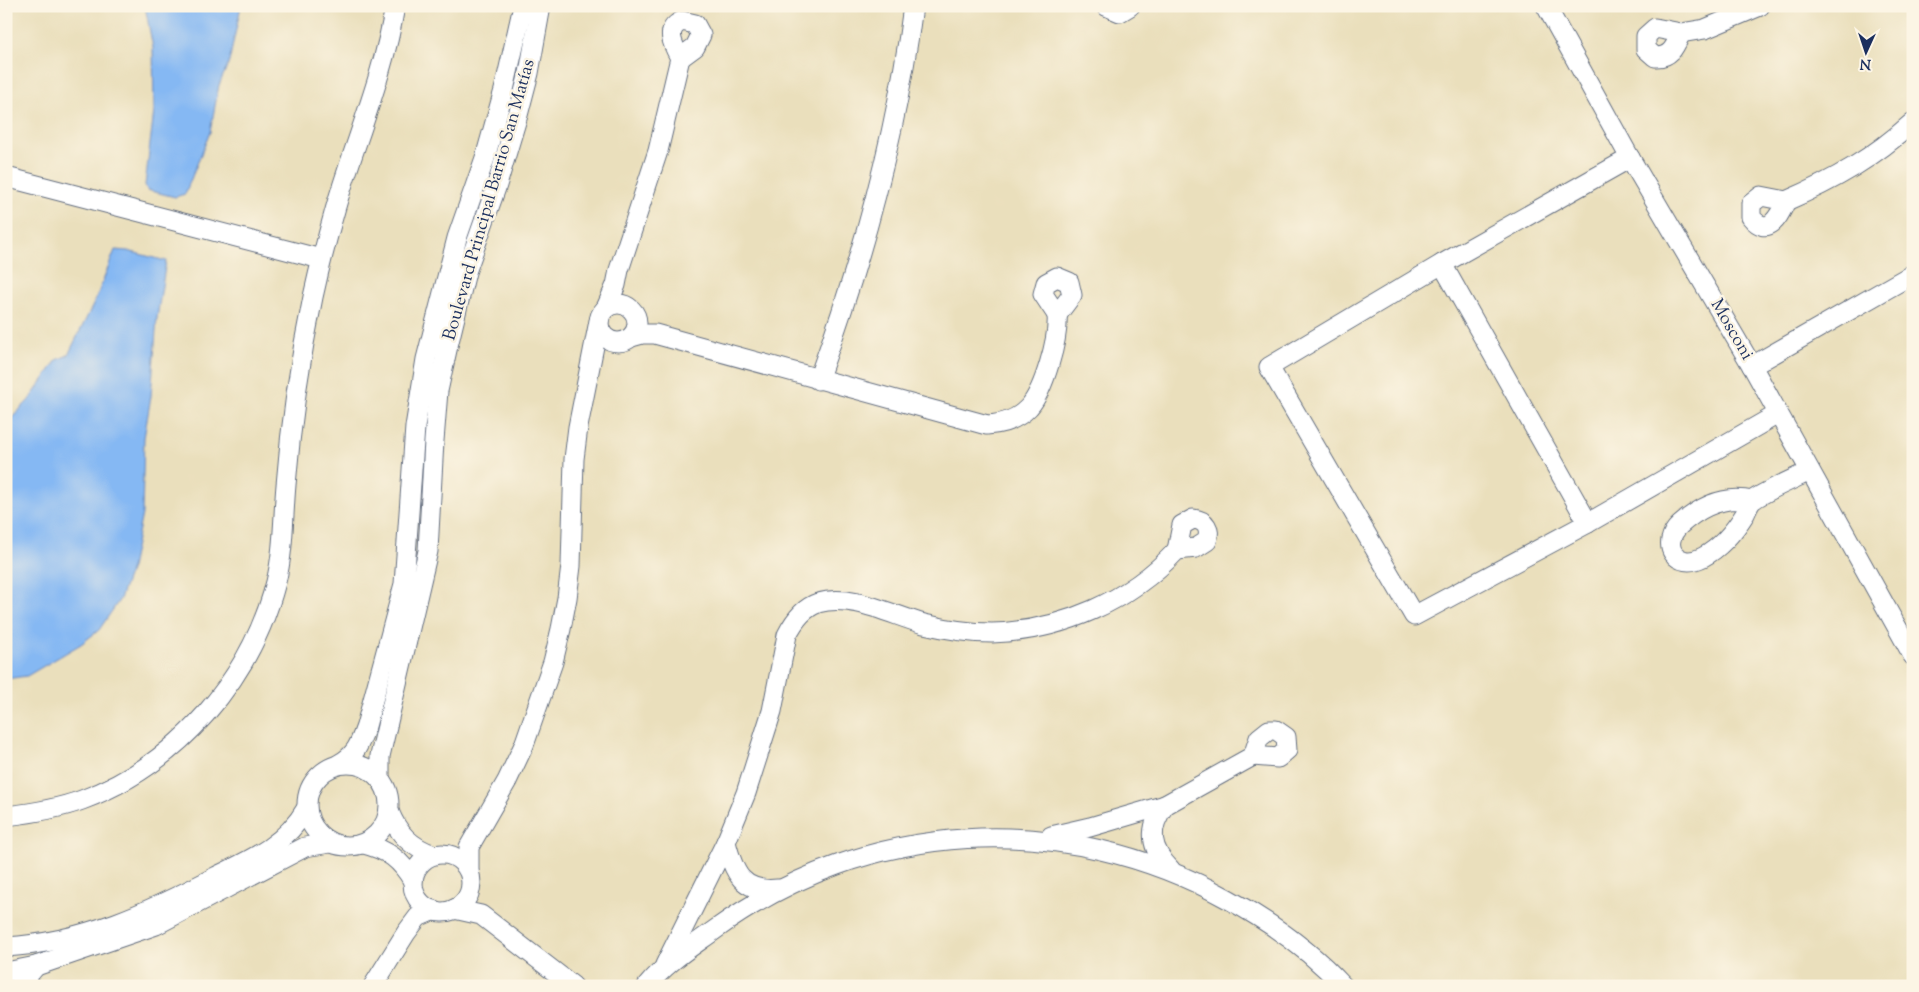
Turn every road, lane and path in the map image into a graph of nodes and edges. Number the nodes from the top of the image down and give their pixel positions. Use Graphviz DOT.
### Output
graph roads {
  1 [pos="395,6"];
  2 [pos="522,6"];
  3 [pos="541,6"];
  4 [pos="913,6"];
  5 [pos="1106,6"];
  6 [pos="1130,6"];
  7 [pos="1546,6"];
  8 [pos="1760,6"];
  9 [pos="1681,33"];
  10 [pos="680,58"];
  11 [pos="1913,122"];
  12 [pos="1630,158"];
  13 [pos="6,177"];
  14 [pos="1786,201"];
  15 [pos="321,259"];
  16 [pos="1442,264"];
  17 [pos="1913,274"];
  18 [pos="616,285"];
  19 [pos="603,315"];
  20 [pos="1057,315"];
  21 [pos="630,328"];
  22 [pos="1752,366"];
  23 [pos="590,370"];
  24 [pos="818,380"];
  25 [pos="1778,414"];
  26 [pos="1810,471"];
  27 [pos="1752,501"];
  28 [pos="1588,524"];
  29 [pos="1177,550"];
  30 [pos="1913,656"];
  31 [pos="1252,756"];
  32 [pos="339,764"];
  33 [pos="380,778"];
  34 [pos="1165,805"];
  35 [pos="306,809"];
  36 [pos="389,811"];
  37 [pos="6,816"];
  38 [pos="1028,839"];
  39 [pos="726,842"];
  40 [pos="330,843"];
  41 [pos="364,844"];
  42 [pos="469,847"];
  43 [pos="441,855"];
  44 [pos="1170,870"];
  45 [pos="470,880"];
  46 [pos="413,881"];
  47 [pos="778,889"];
  48 [pos="454,909"];
  49 [pos="424,910"];
  50 [pos="482,915"];
  51 [pos="6,947"];
  52 [pos="665,965"];
  53 [pos="36,966"];
  54 [pos="6,972"];
  55 [pos="19,986"];
  56 [pos="373,986"];
  57 [pos="573,986"];
  58 [pos="646,986"];
  59 [pos="1343,986"];
  1 -- 15 [label="street"];
  2 -- 32 [label="street, Boulevard Principal Barrio San Matías"];
  3 -- 33 [label="street, Boulevard Principal Barrio San Matías"];
  4 -- 24 [label="street"];
  5 -- 6 [label="street"];
  7 -- 12 [label="street, Mosconi"];
  8 -- 9 [label="street"];
  10 -- 18 [label="street"];
  11 -- 14 [label="street"];
  12 -- 16 [label="street"];
  12 -- 22 [label="street, Mosconi"];
  13 -- 15 [label="street"];
  15 -- 37 [label="street"];
  16 -- 28 [label="street"];
  16 -- 28 [label="street"];
  17 -- 22 [label="street"];
  18 -- 19 [label="street"];
  18 -- 21 [label="street"];
  19 -- 21 [label="street"];
  19 -- 21 [label="street"];
  19 -- 23 [label="street"];
  20 -- 24 [label="street"];
  21 -- 23 [label="street"];
  21 -- 24 [label="street"];
  22 -- 25 [label="street, Mosconi"];
  23 -- 42 [label="street"];
  25 -- 26 [label="street, Mosconi"];
  25 -- 28 [label="street"];
  26 -- 27 [label="street"];
  26 -- 30 [label="street, Mosconi"];
  29 -- 39 [label="street"];
  31 -- 34 [label="street"];
  32 -- 33 [label="street"];
  32 -- 35 [label="street"];
  33 -- 36 [label="street"];
  34 -- 38 [label="street"];
  34 -- 44 [label="street"];
  35 -- 40 [label="street"];
  35 -- 51 [label="street"];
  36 -- 41 [label="street"];
  36 -- 43 [label="street"];
  38 -- 44 [label="street"];
  38 -- 47 [label="street"];
  39 -- 47 [label="street"];
  39 -- 52 [label="street"];
  40 -- 41 [label="street"];
  40 -- 53 [label="street"];
  41 -- 46 [label="street"];
  42 -- 43 [label="street"];
  42 -- 45 [label="street"];
  43 -- 45 [label="street"];
  43 -- 46 [label="street"];
  44 -- 59 [label="street"];
  45 -- 48 [label="street"];
  45 -- 50 [label="street"];
  46 -- 49 [label="street"];
  47 -- 52 [label="street"];
  48 -- 49 [label="street"];
  48 -- 50 [label="street"];
  49 -- 56 [label="street"];
  50 -- 57 [label="street"];
  52 -- 58 [label="street"];
  53 -- 54 [label="street"];
  53 -- 55 [label="street"];
}
